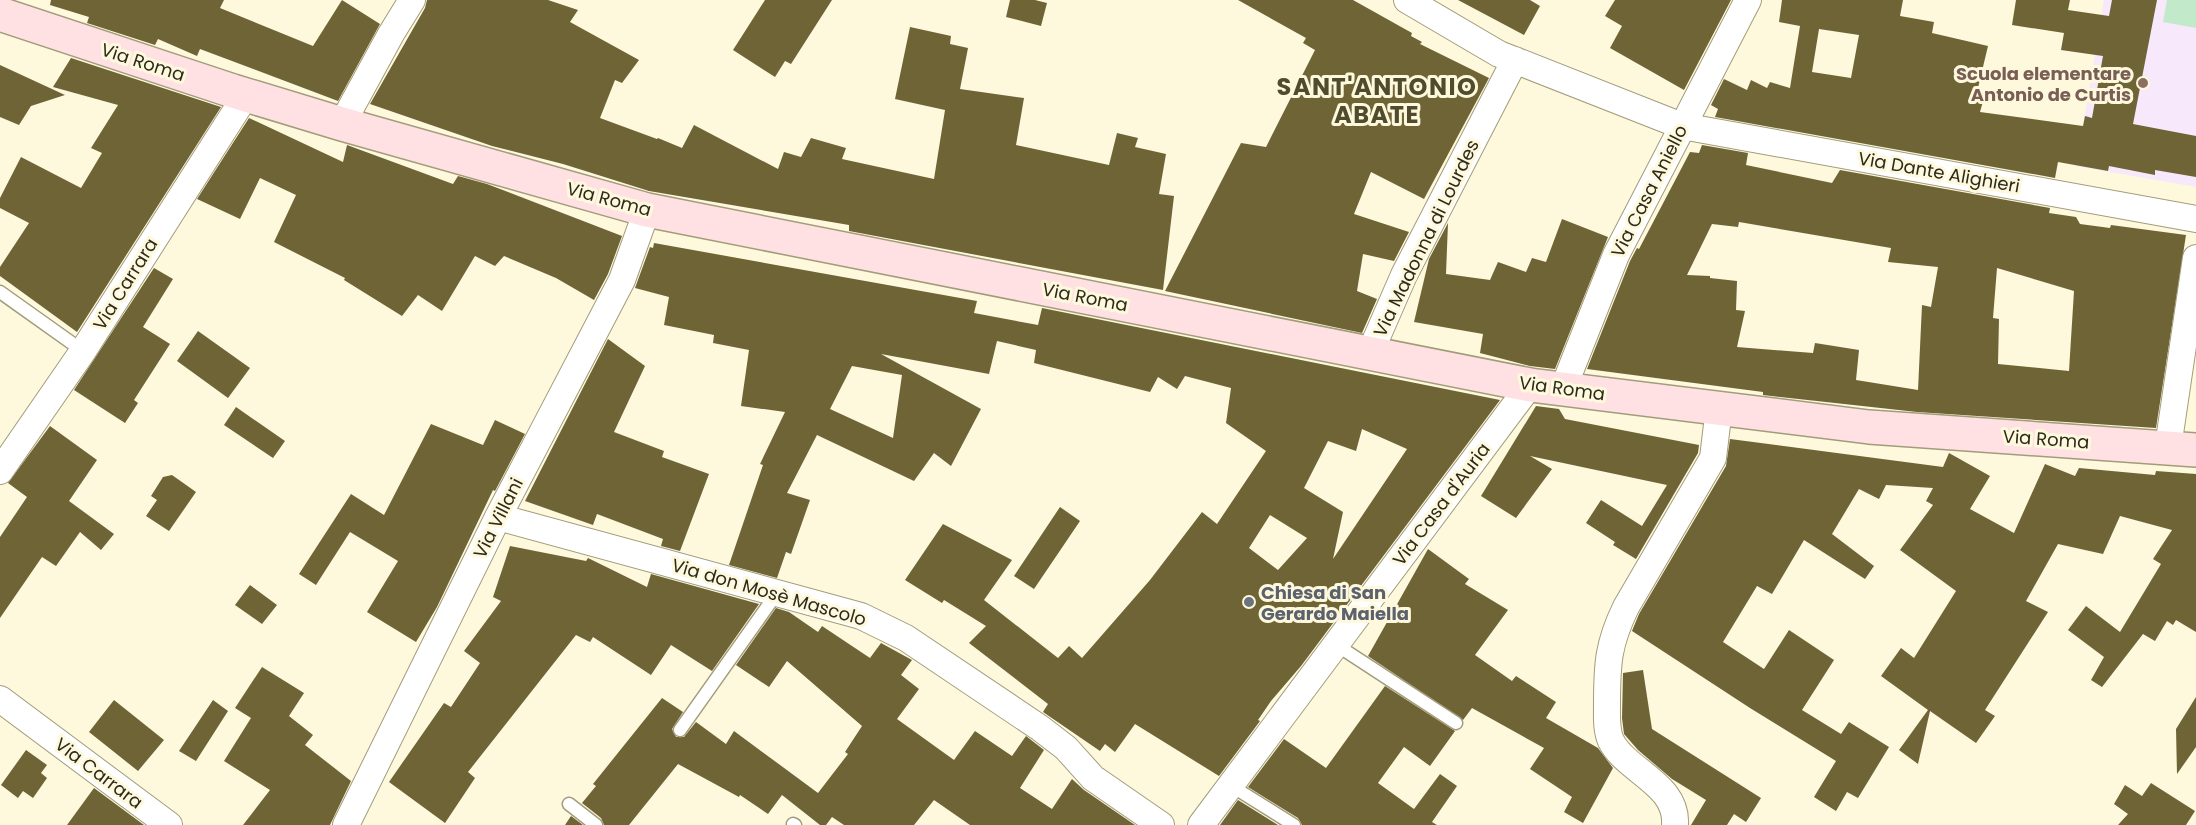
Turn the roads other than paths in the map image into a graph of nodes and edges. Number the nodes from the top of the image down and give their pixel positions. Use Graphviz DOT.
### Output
graph roads {
  1 [pos="412,0"];
  2 [pos="1407,0"];
  3 [pos="1748,0"];
  4 [pos="0,14"];
  5 [pos="1515,60"];
  6 [pos="246,95"];
  7 [pos="342,124"];
  8 [pos="1682,126"];
  9 [pos="647,210"];
  10 [pos="2196,219"];
  11 [pos="2196,258"];
  12 [pos="0,292"];
  13 [pos="83,351"];
  14 [pos="1370,353"];
  15 [pos="1530,385"];
  16 [pos="1563,389"];
  17 [pos="1719,408"];
  18 [pos="2182,448"];
  19 [pos="0,471"];
  20 [pos="498,517"];
  21 [pos="777,593"];
  22 [pos="1335,644"];
  23 [pos="0,699"];
  24 [pos="1456,723"];
  25 [pos="680,730"];
  26 [pos="1230,785"];
  27 [pos="569,804"];
  28 [pos="169,825"];
  29 [pos="346,825"];
  30 [pos="596,825"];
  31 [pos="1161,825"];
  32 [pos="1201,825"];
  33 [pos="1294,825"];
  34 [pos="1675,825"];
  1 -- 7 [label="street"];
  2 -- 5 [label="street, Via Dante Alighieri"];
  3 -- 8 [label="street, Via Casa Aniello"];
  4 -- 6 [label="main road, Via Roma"];
  5 -- 8 [label="street, Via Dante Alighieri"];
  5 -- 14 [label="street, Via Madonna di Lourdes"];
  6 -- 7 [label="main road, Via Roma"];
  6 -- 13 [label="street, Via Carrara"];
  7 -- 9 [label="main road, Via Roma"];
  8 -- 10 [label="street, Via Dante Alighieri"];
  8 -- 16 [label="street, Via Casa Aniello"];
  9 -- 14 [label="main road, Via Roma"];
  9 -- 20 [label="street, Via Villani"];
  11 -- 18 [label="street"];
  12 -- 13 [label="lane"];
  13 -- 19 [label="street, Via Carrara"];
  14 -- 15 [label="main road, Via Roma"];
  15 -- 16 [label="main road, Via Roma"];
  15 -- 22 [label="street, Via Casa d'Auria"];
  16 -- 17 [label="main road, Via Roma"];
  17 -- 18 [label="main road, Via Roma"];
  17 -- 34 [label="street"];
  20 -- 21 [label="street, Via don Mosè Mascolo"];
  20 -- 29 [label="street, Via Villani"];
  21 -- 25 [label="lane"];
  21 -- 31 [label="street, Via don Mosè Mascolo"];
  22 -- 24 [label="lane"];
  22 -- 26 [label="street, Via Casa d'Auria"];
  23 -- 28 [label="street, Via Carrara"];
  26 -- 32 [label="street, Via Casa d'Auria"];
  26 -- 33 [label="lane"];
  27 -- 30 [label="lane"];
}
